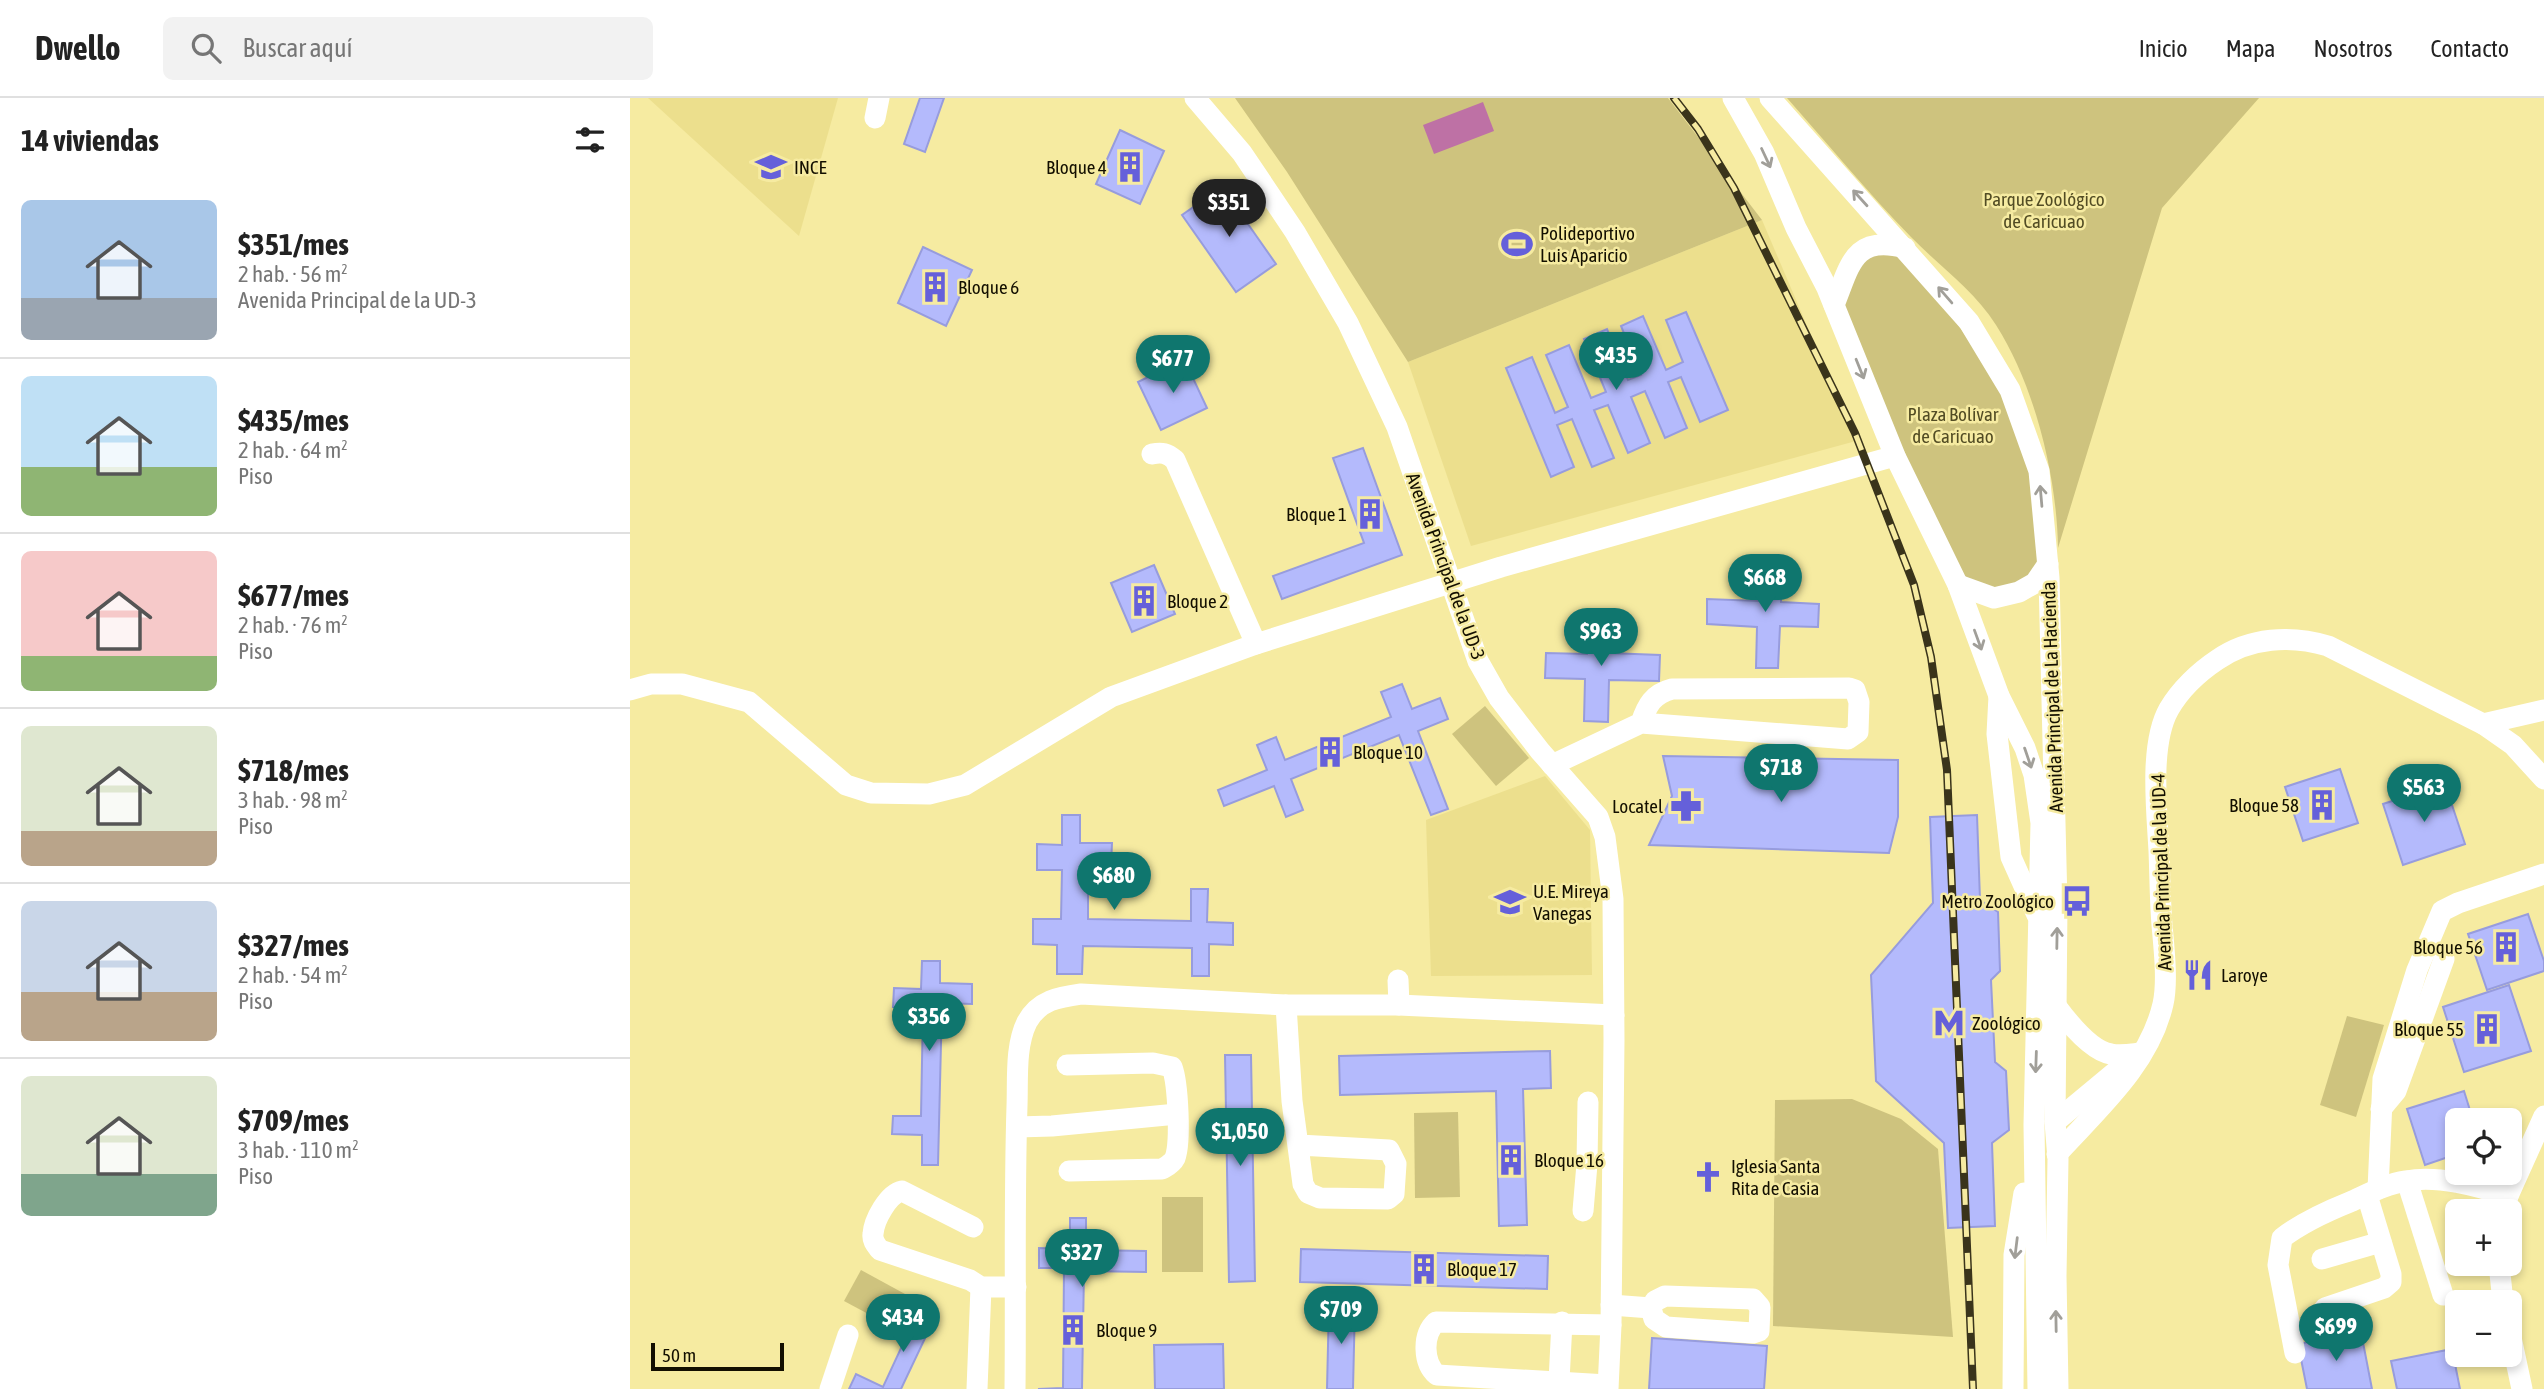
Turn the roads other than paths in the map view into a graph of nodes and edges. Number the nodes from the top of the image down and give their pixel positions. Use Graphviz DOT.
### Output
graph roads {
  1 [pos="1195,98"];
  2 [pos="1733,98"];
  3 [pos="1770,98"];
  4 [pos="1905,248"];
  5 [pos="1834,306"];
  6 [pos="1152,454"];
  7 [pos="1895,456"];
  8 [pos="2048,564"];
  9 [pos="1450,584"];
  10 [pos="1958,585"];
  11 [pos="1256,644"];
  12 [pos="630,690"];
  13 [pos="1692,690"];
  14 [pos="1999,696"];
  15 [pos="2544,710"];
  16 [pos="1641,723"];
  17 [pos="2483,724"];
  18 [pos="1682,725"];
  19 [pos="1552,765"];
  20 [pos="2544,779"];
  21 [pos="2544,874"];
  22 [pos="2040,920"];
  23 [pos="2444,959"];
  24 [pos="1398,980"];
  25 [pos="1286,1004"];
  26 [pos="1399,1005"];
  27 [pos="2056,1006"];
  28 [pos="1614,1015"];
  29 [pos="2142,1053"];
  30 [pos="1067,1065"];
  31 [pos="1588,1102"];
  32 [pos="2381,1110"];
  33 [pos="1177,1114"];
  34 [pos="2544,1116"];
  35 [pos="2044,1123"];
  36 [pos="1017,1127"];
  37 [pos="1299,1145"];
  38 [pos="2057,1154"];
  39 [pos="2034,1158"];
  40 [pos="1587,1164"];
  41 [pos="1613,1166"];
  42 [pos="1069,1171"];
  43 [pos="2407,1181"];
  44 [pos="2373,1192"];
  45 [pos="2497,1199"];
  46 [pos="2508,1199"];
  47 [pos="1583,1211"];
  48 [pos="973,1227"];
  49 [pos="2381,1242"];
  50 [pos="2322,1259"];
  51 [pos="981,1287"];
  52 [pos="1016,1287"];
  53 [pos="2443,1295"];
  54 [pos="1651,1308"];
  55 [pos="2325,1308"];
  56 [pos="1611,1315"];
  57 [pos="1562,1322"];
  58 [pos="848,1335"];
  59 [pos="2295,1353"];
  60 [pos="2517,1367"];
  61 [pos="1559,1381"];
  62 [pos="1607,1387"];
  63 [pos="830,1389"];
  64 [pos="976,1389"];
  65 [pos="1014,1389"];
  66 [pos="2013,1389"];
  67 [pos="2038,1389"];
  68 [pos="2058,1389"];
  69 [pos="2522,1389"];
  1 -- 9 [label="street, Avenida Principal de la UD-3"];
  2 -- 5 [label="street, Avenida Principal de La Hacienda, one-way"];
  4 -- 3 [label="street, Avenida Principal de La Hacienda, one-way"];
  4 -- 5 [label="street"];
  8 -- 4 [label="street, Avenida Principal de La Hacienda, one-way"];
  5 -- 7 [label="street, Avenida Principal de La Hacienda, one-way"];
  6 -- 11 [label="street"];
  7 -- 9 [label="street"];
  7 -- 10 [label="street, Avenida Principal de La Hacienda"];
  8 -- 10 [label="street"];
  27 -- 8 [label="street, Avenida Principal de La Hacienda, one-way"];
  9 -- 11 [label="street"];
  9 -- 19 [label="street, Avenida Principal de la UD-3"];
  10 -- 14 [label="street, Avenida Principal de La Hacienda, one-way"];
  11 -- 12 [label="street"];
  13 -- 16 [label="street"];
  13 -- 18 [label="street"];
  13 -- 18 [label="street"];
  14 -- 22 [label="street"];
  14 -- 22 [label="street, Avenida Principal de La Hacienda, one-way"];
  15 -- 17 [label="street"];
  16 -- 18 [label="street"];
  16 -- 19 [label="street"];
  17 -- 20 [label="street, Avenida Principal de la UD-4"];
  17 -- 29 [label="street, Avenida Principal de la UD-4"];
  19 -- 28 [label="street, Avenida Principal de la UD-3"];
  21 -- 32 [label="street"];
  22 -- 35 [label="street, Avenida Principal de La Hacienda, one-way"];
  23 -- 32 [label="street"];
  24 -- 26 [label="street"];
  25 -- 26 [label="street"];
  25 -- 36 [label="street"];
  25 -- 37 [label="street"];
  26 -- 28 [label="street"];
  27 -- 29 [label="street"];
  27 -- 35 [label="street, Avenida Principal de La Hacienda"];
  28 -- 41 [label="street, Avenida Principal de la UD-3"];
  29 -- 35 [label="street, Avenida Principal de la UD-4"];
  29 -- 38 [label="street, Avenida Principal de la UD-4"];
  30 -- 33 [label="street"];
  31 -- 40 [label="street"];
  32 -- 44 [label="street"];
  33 -- 36 [label="street"];
  33 -- 42 [label="street"];
  34 -- 46 [label="street"];
  35 -- 38 [label="street, Avenida Principal de La Hacienda"];
  35 -- 39 [label="street, Avenida Principal de La Hacienda"];
  36 -- 52 [label="street"];
  37 -- 37 [label="street"];
  38 -- 39 [label="street"];
  68 -- 38 [label="street, Avenida Principal de La Hacienda, one-way"];
  39 -- 66 [label="street, one-way"];
  39 -- 67 [label="street, Avenida Principal de La Hacienda"];
  40 -- 41 [label="street"];
  40 -- 47 [label="street"];
  41 -- 56 [label="street, Avenida Principal de la UD-3"];
  43 -- 44 [label="street"];
  43 -- 45 [label="street"];
  43 -- 53 [label="street"];
  44 -- 49 [label="street"];
  44 -- 59 [label="street"];
  48 -- 51 [label="street"];
  49 -- 50 [label="street"];
  49 -- 55 [label="street"];
  51 -- 52 [label="street"];
  51 -- 64 [label="street"];
  52 -- 65 [label="street"];
  54 -- 56 [label="street"];
  56 -- 57 [label="street"];
  56 -- 62 [label="street, Avenida Principal de la UD-3"];
  57 -- 61 [label="street"];
  57 -- 61 [label="street"];
  58 -- 63 [label="street"];
  60 -- 69 [label="street"];
  61 -- 62 [label="street"];
}
